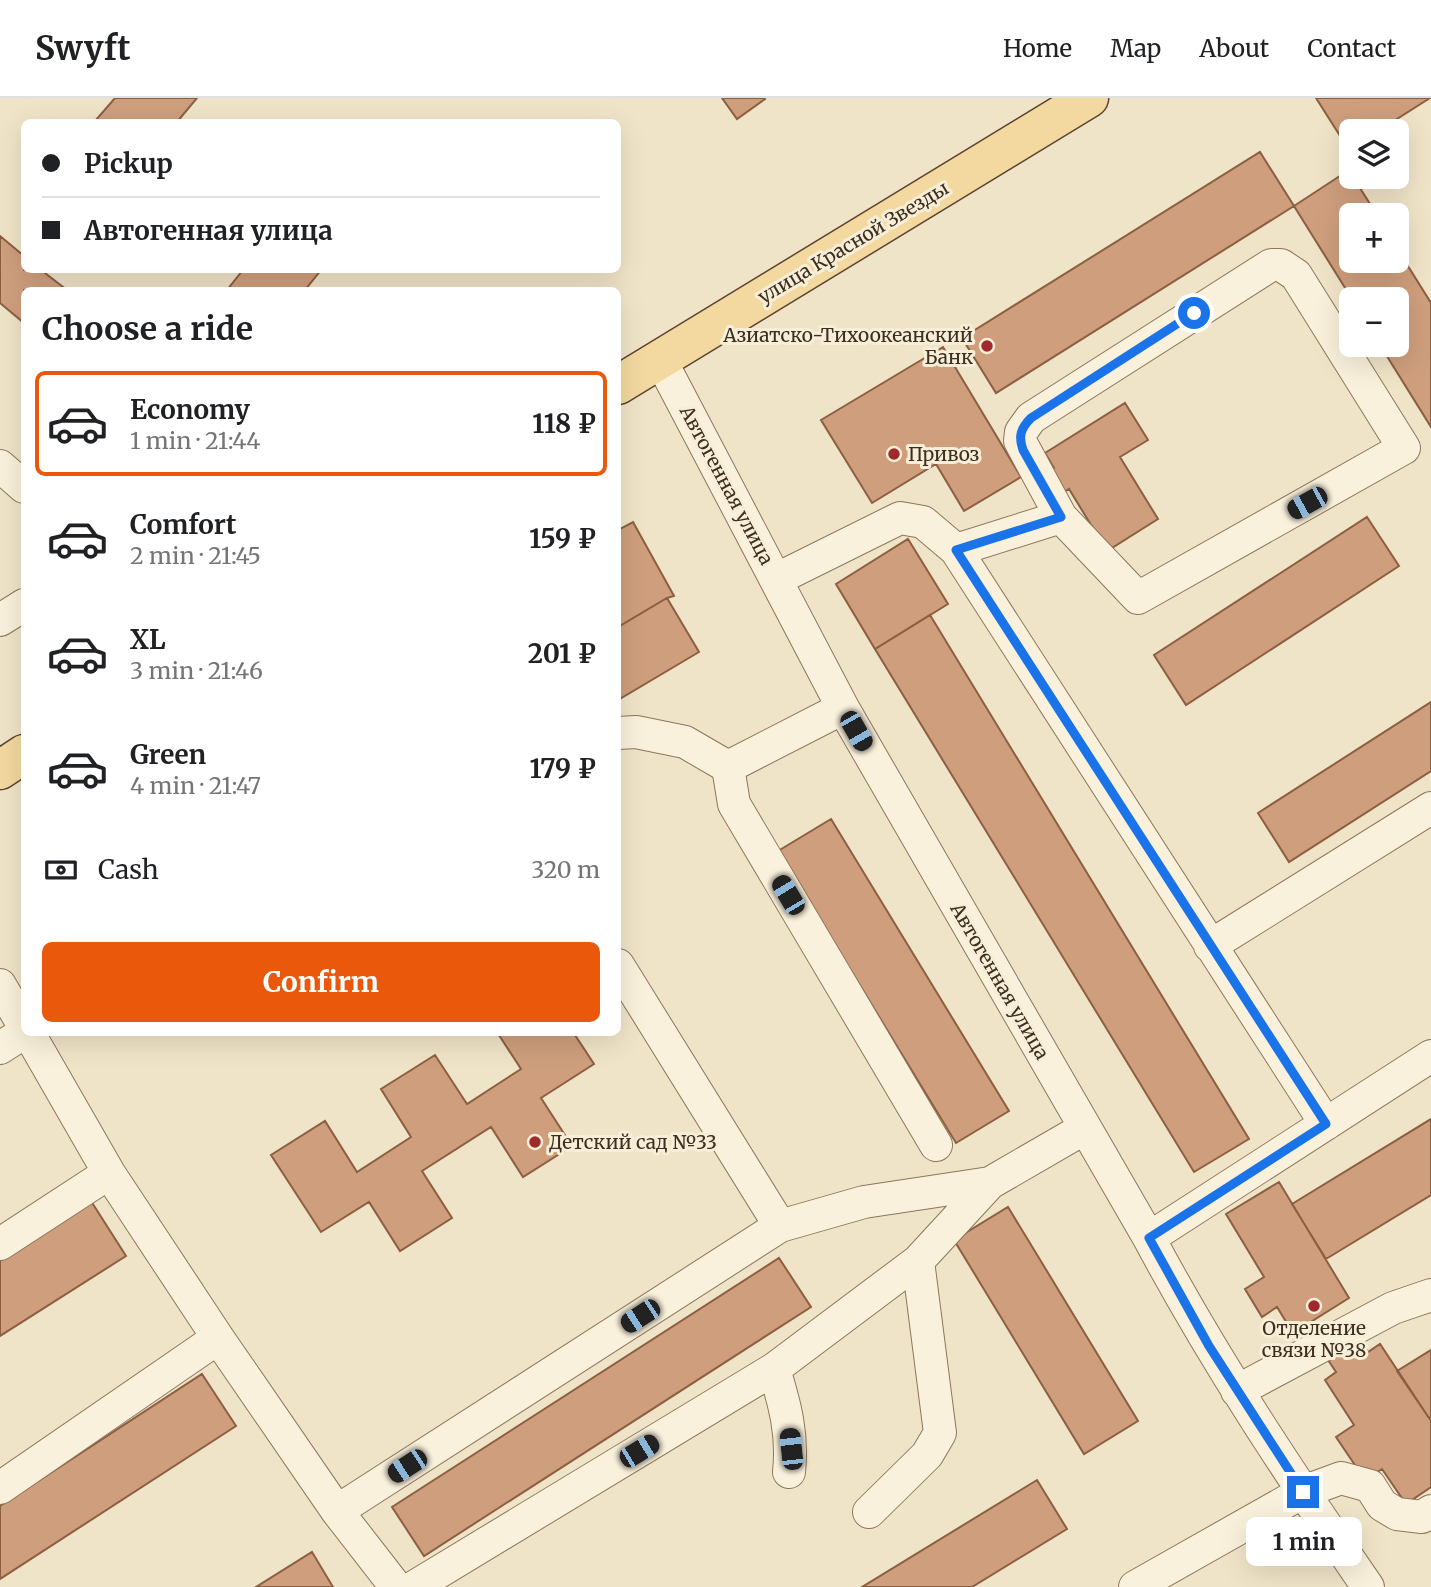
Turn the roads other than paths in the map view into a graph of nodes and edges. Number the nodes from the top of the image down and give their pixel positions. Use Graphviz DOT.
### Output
graph roads {
  1 [pos="1089,98"];
  2 [pos="660,359"];
  3 [pos="621,383"];
  4 [pos="0,466"];
  5 [pos="21,484"];
  6 [pos="1061,517"];
  7 [pos="956,550"];
  8 [pos="777,579"];
  9 [pos="21,607"];
  10 [pos="0,620"];
  11 [pos="843,708"];
  12 [pos="621,733"];
  13 [pos="21,756"];
  14 [pos="728,767"];
  15 [pos="0,769"];
  16 [pos="1431,807"];
  17 [pos="1210,946"];
  18 [pos="621,970"];
  19 [pos="0,985"];
  20 [pos="21,1021"];
  21 [pos="21,1036"];
  22 [pos="29,1036"];
  23 [pos="0,1048"];
  24 [pos="1431,1056"];
  25 [pos="1326,1124"];
  26 [pos="1085,1128"];
  27 [pos="936,1145"];
  28 [pos="109,1173"];
  29 [pos="990,1183"];
  30 [pos="780,1226"];
  31 [pos="1149,1238"];
  32 [pos="0,1244"];
  33 [pos="918,1261"];
  34 [pos="1431,1295"];
  35 [pos="218,1338"];
  36 [pos="774,1369"];
  37 [pos="1237,1391"];
  38 [pos="789,1472"];
  39 [pos="0,1488"];
  40 [pos="1303,1492"];
  41 [pos="337,1511"];
  42 [pos="1431,1511"];
  43 [pos="869,1512"];
  44 [pos="1172,1578"];
  45 [pos="396,1587"];
  46 [pos="414,1587"];
  47 [pos="1135,1587"];
  48 [pos="1368,1587"];
  1 -- 2 [label="main road, улица Красной Звезды"];
  2 -- 3 [label="main road, улица Красной Звезды"];
  2 -- 8 [label="street, Автогенная улица"];
  4 -- 5 [label="street"];
  6 -- 6 [label="street"];
  6 -- 7 [label="street"];
  7 -- 8 [label="street"];
  7 -- 17 [label="street"];
  8 -- 11 [label="street, Автогенная улица"];
  9 -- 10 [label="street"];
  11 -- 14 [label="street"];
  11 -- 26 [label="street, Автогенная улица"];
  12 -- 14 [label="street"];
  13 -- 15 [label="main road"];
  14 -- 27 [label="street"];
  16 -- 17 [label="street"];
  17 -- 25 [label="street"];
  18 -- 30 [label="street"];
  19 -- 20 [label="street"];
  21 -- 23 [label="street"];
  22 -- 28 [label="street"];
  24 -- 25 [label="street"];
  25 -- 31 [label="street"];
  26 -- 29 [label="street"];
  26 -- 31 [label="street, Автогенная улица"];
  28 -- 32 [label="street"];
  28 -- 35 [label="street"];
  29 -- 30 [label="street"];
  29 -- 33 [label="street"];
  30 -- 41 [label="street"];
  31 -- 37 [label="street, Автогенная улица"];
  33 -- 36 [label="street"];
  33 -- 43 [label="street"];
  34 -- 37 [label="street"];
  35 -- 39 [label="street"];
  35 -- 41 [label="street"];
  36 -- 38 [label="street"];
  36 -- 46 [label="street"];
  37 -- 40 [label="street, Автогенная улица"];
  40 -- 42 [label="street"];
  40 -- 44 [label="street"];
  40 -- 48 [label="street, Автогенная улица"];
  41 -- 45 [label="street"];
  44 -- 47 [label="street"];
}
